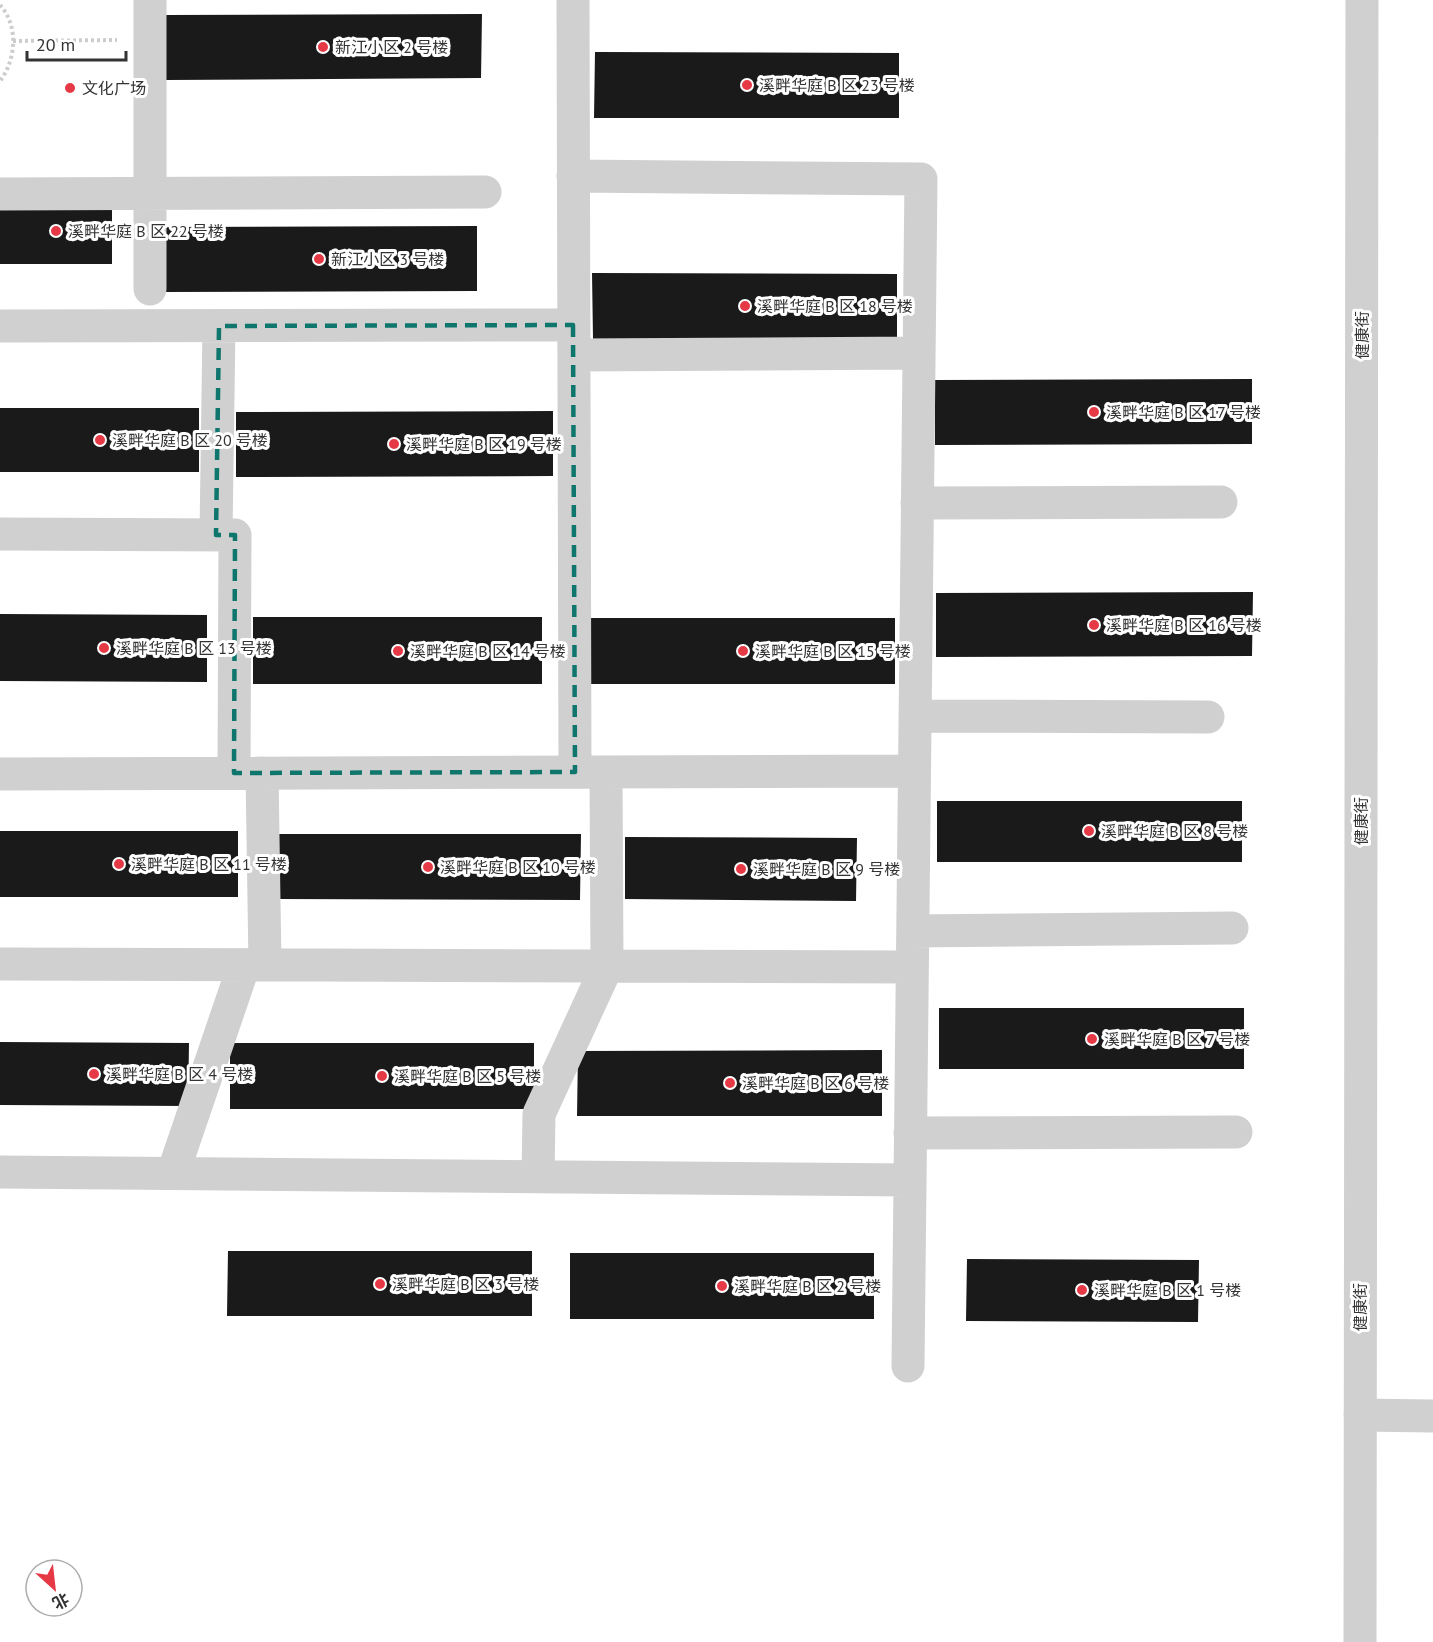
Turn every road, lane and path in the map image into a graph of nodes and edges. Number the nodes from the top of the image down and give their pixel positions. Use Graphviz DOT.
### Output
graph roads {
  1 [pos="150,0"];
  2 [pos="573,0"];
  3 [pos="1362,0"];
  4 [pos="0,5"];
  5 [pos="150,40"];
  6 [pos="13,41"];
  7 [pos="0,81"];
  8 [pos="573,176"];
  9 [pos="485,192"];
  10 [pos="150,193"];
  11 [pos="0,194"];
  12 [pos="150,289"];
  13 [pos="0,326"];
  14 [pos="219,326"];
  15 [pos="574,340"];
  16 [pos="919,353"];
  17 [pos="1221,502"];
  18 [pos="918,503"];
  19 [pos="0,534"];
  20 [pos="216,535"];
  21 [pos="915,716"];
  22 [pos="1208,717"];
  23 [pos="914,771"];
  24 [pos="591,772"];
  25 [pos="248,773"];
  26 [pos="0,774"];
  27 [pos="1232,928"];
  28 [pos="912,931"];
  29 [pos="0,964"];
  30 [pos="255,965"];
  31 [pos="607,966"];
  32 [pos="912,967"];
  33 [pos="1236,1132"];
  34 [pos="910,1133"];
  35 [pos="0,1172"];
  36 [pos="173,1173"];
  37 [pos="538,1176"];
  38 [pos="910,1180"];
  39 [pos="908,1366"];
  40 [pos="1360,1415"];
  41 [pos="1433,1416"];
  42 [pos="1360,1642"];
  1 -- 5 [label="street"];
  2 -- 8 [label="street"];
  3 -- 40 [label="street, 健康街"];
  4 -- 6 [label="path"];
  5 -- 6 [label="path"];
  5 -- 10 [label="street"];
  6 -- 7 [label="path"];
  8 -- 15 [label="street"];
  8 -- 16 [label="street"];
  9 -- 10 [label="street"];
  10 -- 11 [label="street"];
  10 -- 12 [label="street"];
  13 -- 14 [label="street"];
  14 -- 15 [label="street"];
  14 -- 20 [label="street"];
  15 -- 16 [label="street"];
  15 -- 24 [label="street"];
  16 -- 18 [label="street"];
  17 -- 18 [label="street"];
  18 -- 21 [label="street"];
  19 -- 20 [label="street"];
  20 -- 25 [label="street"];
  21 -- 22 [label="street"];
  21 -- 23 [label="street"];
  23 -- 24 [label="street"];
  23 -- 28 [label="street"];
  24 -- 25 [label="street"];
  24 -- 31 [label="street"];
  25 -- 26 [label="street"];
  25 -- 30 [label="street"];
  27 -- 28 [label="street"];
  28 -- 32 [label="street"];
  29 -- 30 [label="street"];
  30 -- 31 [label="street"];
  30 -- 36 [label="street"];
  31 -- 32 [label="street"];
  31 -- 37 [label="street"];
  32 -- 34 [label="street"];
  33 -- 34 [label="street"];
  34 -- 38 [label="street"];
  35 -- 36 [label="street"];
  36 -- 37 [label="street"];
  37 -- 38 [label="street"];
  38 -- 39 [label="street"];
  40 -- 41 [label="street"];
  40 -- 42 [label="street, 健康街"];
}
